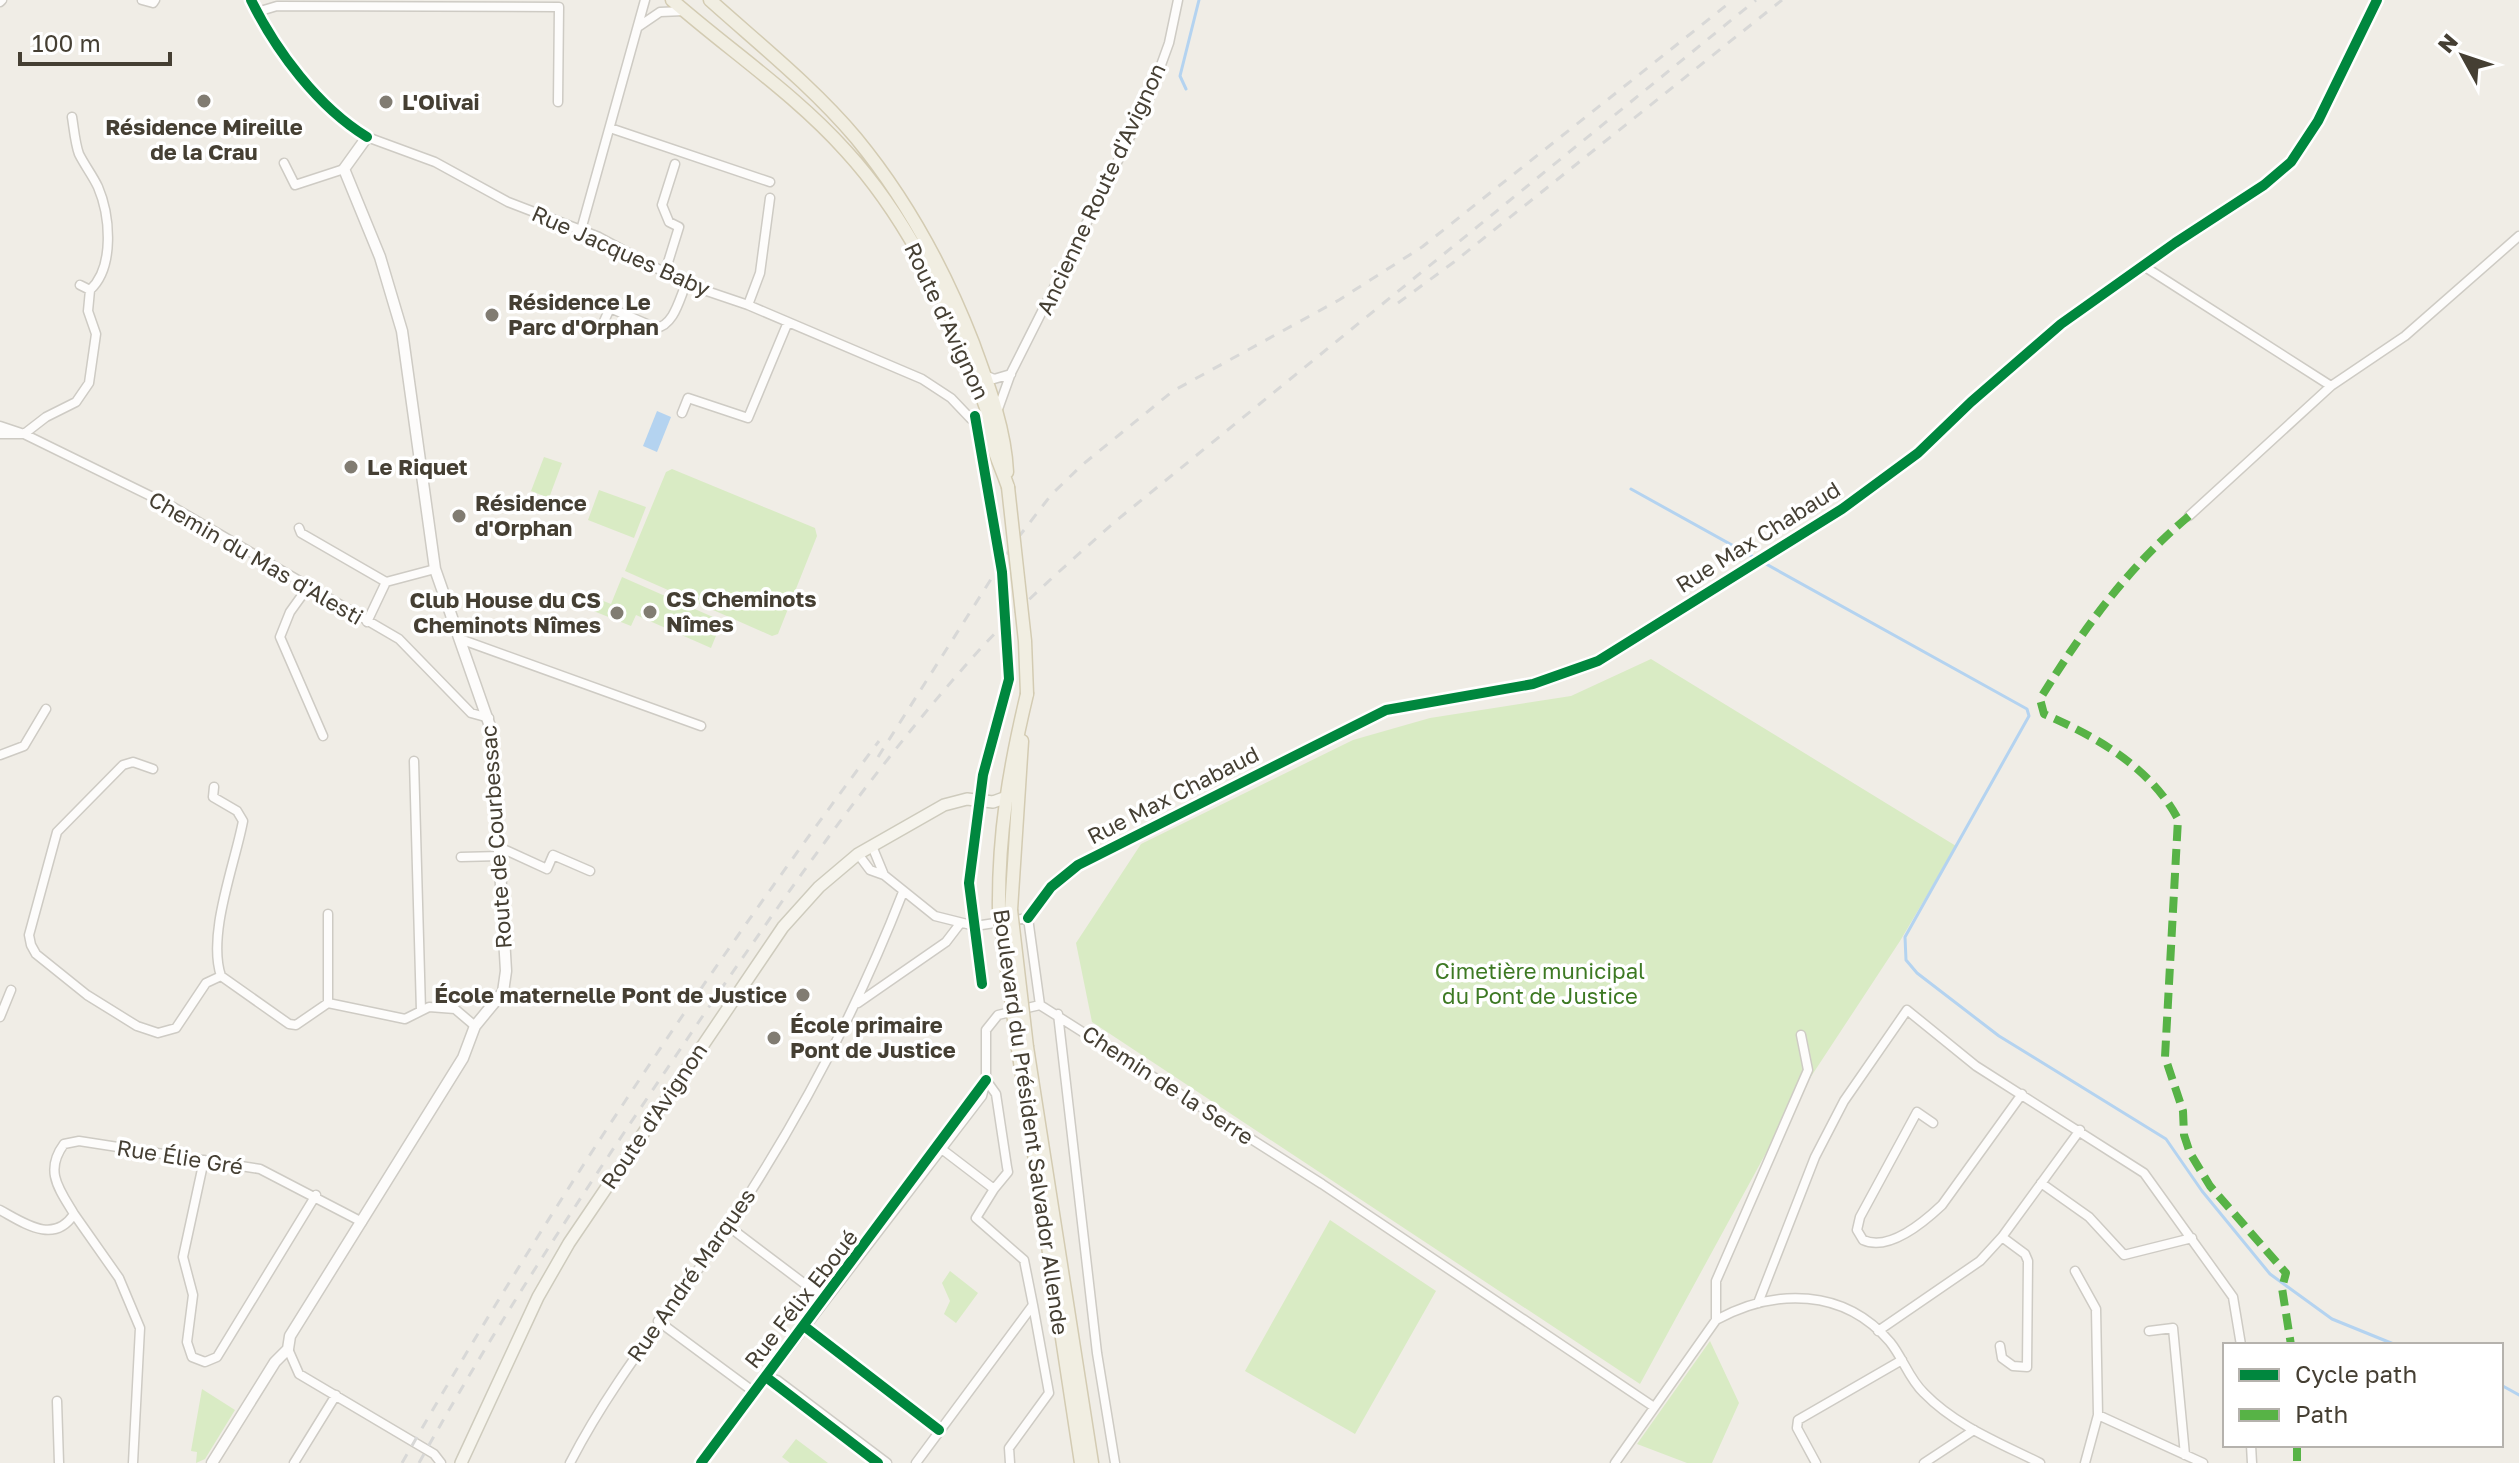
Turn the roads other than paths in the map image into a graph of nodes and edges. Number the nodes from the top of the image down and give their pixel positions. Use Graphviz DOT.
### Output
graph roads {
  1 [pos="142,0"];
  2 [pos="155,0"];
  3 [pos="251,0"];
  4 [pos="645,0"];
  5 [pos="672,0"];
  6 [pos="710,0"];
  7 [pos="1178,0"];
  8 [pos="2377,0"];
  9 [pos="719,5"];
  10 [pos="684,11"];
  11 [pos="257,12"];
  12 [pos="638,27"];
  13 [pos="558,102"];
  14 [pos="72,117"];
  15 [pos="610,128"];
  16 [pos="367,137"];
  17 [pos="284,163"];
  18 [pos="675,164"];
  19 [pos="344,169"];
  20 [pos="770,182"];
  21 [pos="770,198"];
  22 [pos="581,230"];
  23 [pos="2519,236"];
  24 [pos="2142,265"];
  25 [pos="665,272"];
  26 [pos="686,284"];
  27 [pos="80,285"];
  28 [pos="90,290"];
  29 [pos="748,305"];
  30 [pos="788,322"];
  31 [pos="601,328"];
  32 [pos="1011,373"];
  33 [pos="985,375"];
  34 [pos="2331,386"];
  35 [pos="682,413"];
  36 [pos="996,415"];
  37 [pos="971,419"];
  38 [pos="0,426"];
  39 [pos="0,434"];
  40 [pos="24,434"];
  41 [pos="1008,487"];
  42 [pos="2189,516"];
  43 [pos="299,528"];
  44 [pos="435,569"];
  45 [pos="386,582"];
  46 [pos="308,587"];
  47 [pos="367,622"];
  48 [pos="460,639"];
  49 [pos="1027,694"];
  50 [pos="46,709"];
  51 [pos="489,718"];
  52 [pos="701,726"];
  53 [pos="323,736"];
  54 [pos="0,755"];
  55 [pos="414,761"];
  56 [pos="153,769"];
  57 [pos="214,787"];
  58 [pos="1019,789"];
  59 [pos="1004,798"];
  60 [pos="872,846"];
  61 [pos="499,851"];
  62 [pos="858,854"];
  63 [pos="461,857"];
  64 [pos="590,871"];
  65 [pos="884,875"];
  66 [pos="903,892"];
  67 [pos="1005,911"];
  68 [pos="328,914"];
  69 [pos="1028,918"];
  70 [pos="959,925"];
  71 [pos="870,975"];
  72 [pos="221,976"];
  73 [pos="883,983"];
  74 [pos="11,990"];
  75 [pos="328,1003"];
  76 [pos="858,1003"];
  77 [pos="1040,1005"];
  78 [pos="421,1011"];
  79 [pos="1058,1014"];
  80 [pos="0,1017"];
  81 [pos="475,1026"];
  82 [pos="1801,1035"];
  83 [pos="1022,1048"];
  84 [pos="986,1080"];
  85 [pos="2022,1094"];
  86 [pos="1933,1123"];
  87 [pos="2080,1130"];
  88 [pos="939,1147"];
  89 [pos="204,1160"];
  90 [pos="2041,1183"];
  91 [pos="994,1189"];
  92 [pos="316,1195"];
  93 [pos="0,1210"];
  94 [pos="74,1214"];
  95 [pos="362,1222"];
  96 [pos="728,1226"];
  97 [pos="2002,1237"];
  98 [pos="2192,1238"];
  99 [pos="2075,1271"];
  100 [pos="826,1300"];
  101 [pos="1758,1303"];
  102 [pos="1033,1305"];
  103 [pos="1716,1320"];
  104 [pos="658,1321"];
  105 [pos="805,1326"];
  106 [pos="1878,1331"];
  107 [pos="2149,1331"];
  108 [pos="2241,1343"];
  109 [pos="2000,1346"];
  110 [pos="288,1349"];
  111 [pos="1902,1360"];
  112 [pos="766,1377"];
  113 [pos="754,1392"];
  114 [pos="336,1395"];
  115 [pos="57,1401"];
  116 [pos="1654,1407"];
  117 [pos="2098,1415"];
  118 [pos="939,1430"];
  119 [pos="1974,1430"];
  120 [pos="2185,1455"];
  121 [pos="434,1459"];
  122 [pos="1093,1459"];
  123 [pos="573,1461"];
  124 [pos="59,1463"];
  125 [pos="133,1463"];
  126 [pos="212,1463"];
  127 [pos="294,1463"];
  128 [pos="441,1463"];
  129 [pos="461,1463"];
  130 [pos="701,1463"];
  131 [pos="887,1463"];
  132 [pos="916,1463"];
  133 [pos="1010,1463"];
  134 [pos="1081,1463"];
  135 [pos="1115,1463"];
  136 [pos="1615,1463"];
  137 [pos="1816,1463"];
  138 [pos="1924,1463"];
  139 [pos="2040,1463"];
  140 [pos="2085,1463"];
  141 [pos="2203,1463"];
  1 -- 2 [label="street"];
  3 -- 11 [label="street"];
  4 -- 12 [label="street"];
  5 -- 10 [label="main road, Route d'Avignon"];
  6 -- 9 [label="main road, Route d'Avignon"];
  7 -- 32 [label="street, Ancienne Route d'Avignon"];
  8 -- 24 [label="street, Rue Max Chabaud"];
  9 -- 33 [label="main road, Route d'Avignon"];
  10 -- 12 [label="street"];
  10 -- 41 [label="main road, Route d'Avignon"];
  11 -- 13 [label="street"];
  11 -- 16 [label="street"];
  12 -- 15 [label="street"];
  14 -- 28 [label="street"];
  15 -- 20 [label="street"];
  15 -- 22 [label="street"];
  16 -- 19 [label="street"];
  16 -- 22 [label="street, Rue Jacques Baby"];
  17 -- 19 [label="street"];
  18 -- 25 [label="street"];
  19 -- 44 [label="street, Route de Courbessac"];
  21 -- 29 [label="street"];
  22 -- 25 [label="street, Rue Jacques Baby"];
  23 -- 34 [label="street"];
  24 -- 34 [label="street"];
  24 -- 69 [label="street, Rue Max Chabaud"];
  25 -- 26 [label="street, Rue Jacques Baby"];
  26 -- 29 [label="street, Rue Jacques Baby"];
  26 -- 31 [label="street"];
  27 -- 28 [label="street"];
  28 -- 40 [label="street"];
  29 -- 30 [label="street, Rue Jacques Baby"];
  30 -- 35 [label="street"];
  30 -- 37 [label="street, Rue Jacques Baby"];
  32 -- 33 [label="street"];
  32 -- 36 [label="street, Ancienne Route d'Avignon"];
  33 -- 36 [label="main road, Route d'Avignon"];
  34 -- 42 [label="street"];
  36 -- 41 [label="main road, Route d'Avignon"];
  38 -- 40 [label="street"];
  39 -- 40 [label="street, Chemin du Mas d'Alesti"];
  40 -- 46 [label="street, Chemin du Mas d'Alesti"];
  41 -- 49 [label="main road, bridge"];
  43 -- 45 [label="street"];
  44 -- 45 [label="street"];
  44 -- 48 [label="street, Route de Courbessac"];
  45 -- 47 [label="street"];
  46 -- 47 [label="street, Chemin du Mas d'Alesti"];
  46 -- 53 [label="street"];
  47 -- 51 [label="street, Chemin du Mas d'Alesti"];
  48 -- 51 [label="street, Route de Courbessac"];
  48 -- 52 [label="street"];
  49 -- 58 [label="main road, Boulevard du Président Salvador Allende"];
  49 -- 59 [label="main road, Boulevard du Président Salvador Allende"];
  50 -- 54 [label="street"];
  51 -- 61 [label="street, Route de Courbessac"];
  55 -- 78 [label="street"];
  56 -- 72 [label="street"];
  57 -- 72 [label="street"];
  58 -- 59 [label="main road"];
  58 -- 67 [label="main road, Boulevard du Président Salvador Allende"];
  59 -- 60 [label="main road, Route d'Avignon"];
  59 -- 67 [label="main road, Boulevard du Président Salvador Allende"];
  60 -- 62 [label="main road, Route d'Avignon"];
  60 -- 65 [label="street"];
  61 -- 63 [label="street"];
  61 -- 64 [label="street"];
  61 -- 81 [label="street, Route de Courbessac"];
  62 -- 65 [label="street"];
  62 -- 129 [label="main road, Route d'Avignon"];
  65 -- 66 [label="street"];
  66 -- 70 [label="street"];
  66 -- 71 [label="street"];
  67 -- 83 [label="main road, Boulevard du Président Salvador Allende, bridge"];
  68 -- 75 [label="street"];
  69 -- 70 [label="street"];
  69 -- 77 [label="street"];
  70 -- 73 [label="street"];
  71 -- 73 [label="street"];
  71 -- 76 [label="street"];
  72 -- 75 [label="street"];
  73 -- 76 [label="street"];
  74 -- 80 [label="street"];
  75 -- 78 [label="street"];
  76 -- 96 [label="street, Rue André Marques"];
  77 -- 79 [label="street"];
  77 -- 84 [label="street"];
  78 -- 81 [label="street"];
  79 -- 116 [label="street, Chemin de la Serre"];
  79 -- 135 [label="street, Chemin de la Serre"];
  81 -- 95 [label="street, Route de Courbessac"];
  82 -- 103 [label="street"];
  83 -- 122 [label="main road, Boulevard du Président Salvador Allende"];
  83 -- 134 [label="main road, Boulevard du Président Salvador Allende"];
  84 -- 88 [label="street, Rue Félix Eboué"];
  84 -- 91 [label="street"];
  85 -- 86 [label="street"];
  85 -- 87 [label="street"];
  85 -- 101 [label="street"];
  87 -- 90 [label="street"];
  87 -- 98 [label="street"];
  88 -- 91 [label="street"];
  88 -- 100 [label="street, Rue Félix Eboué"];
  89 -- 92 [label="street, Rue Élie Gré"];
  89 -- 92 [label="street"];
  89 -- 94 [label="street, Rue Élie Gré"];
  90 -- 97 [label="street"];
  90 -- 98 [label="street"];
  91 -- 102 [label="street"];
  92 -- 95 [label="street, Rue Élie Gré"];
  93 -- 94 [label="street"];
  94 -- 125 [label="street"];
  95 -- 110 [label="street, Route de Courbessac"];
  96 -- 100 [label="street"];
  96 -- 104 [label="street, Rue André Marques"];
  97 -- 106 [label="street"];
  97 -- 109 [label="street"];
  98 -- 108 [label="street"];
  99 -- 117 [label="street"];
  100 -- 105 [label="street, Rue Félix Eboué"];
  101 -- 103 [label="street"];
  101 -- 106 [label="street"];
  102 -- 118 [label="street"];
  102 -- 133 [label="street"];
  103 -- 116 [label="street"];
  104 -- 113 [label="street"];
  104 -- 123 [label="street, Rue André Marques"];
  105 -- 112 [label="street, Rue Félix Eboué"];
  105 -- 118 [label="street"];
  106 -- 111 [label="street"];
  107 -- 120 [label="street"];
  110 -- 114 [label="street"];
  110 -- 126 [label="street, Route de Courbessac"];
  111 -- 119 [label="street"];
  111 -- 137 [label="street"];
  112 -- 113 [label="street, Rue Félix Eboué"];
  112 -- 131 [label="street"];
  113 -- 130 [label="street, Rue Félix Eboué"];
  114 -- 121 [label="street"];
  114 -- 127 [label="street"];
  115 -- 124 [label="street"];
  116 -- 136 [label="street"];
  117 -- 120 [label="street"];
  117 -- 140 [label="street"];
  118 -- 132 [label="street"];
  119 -- 138 [label="street"];
  119 -- 139 [label="street"];
  120 -- 141 [label="street"];
  121 -- 128 [label="street"];
}
